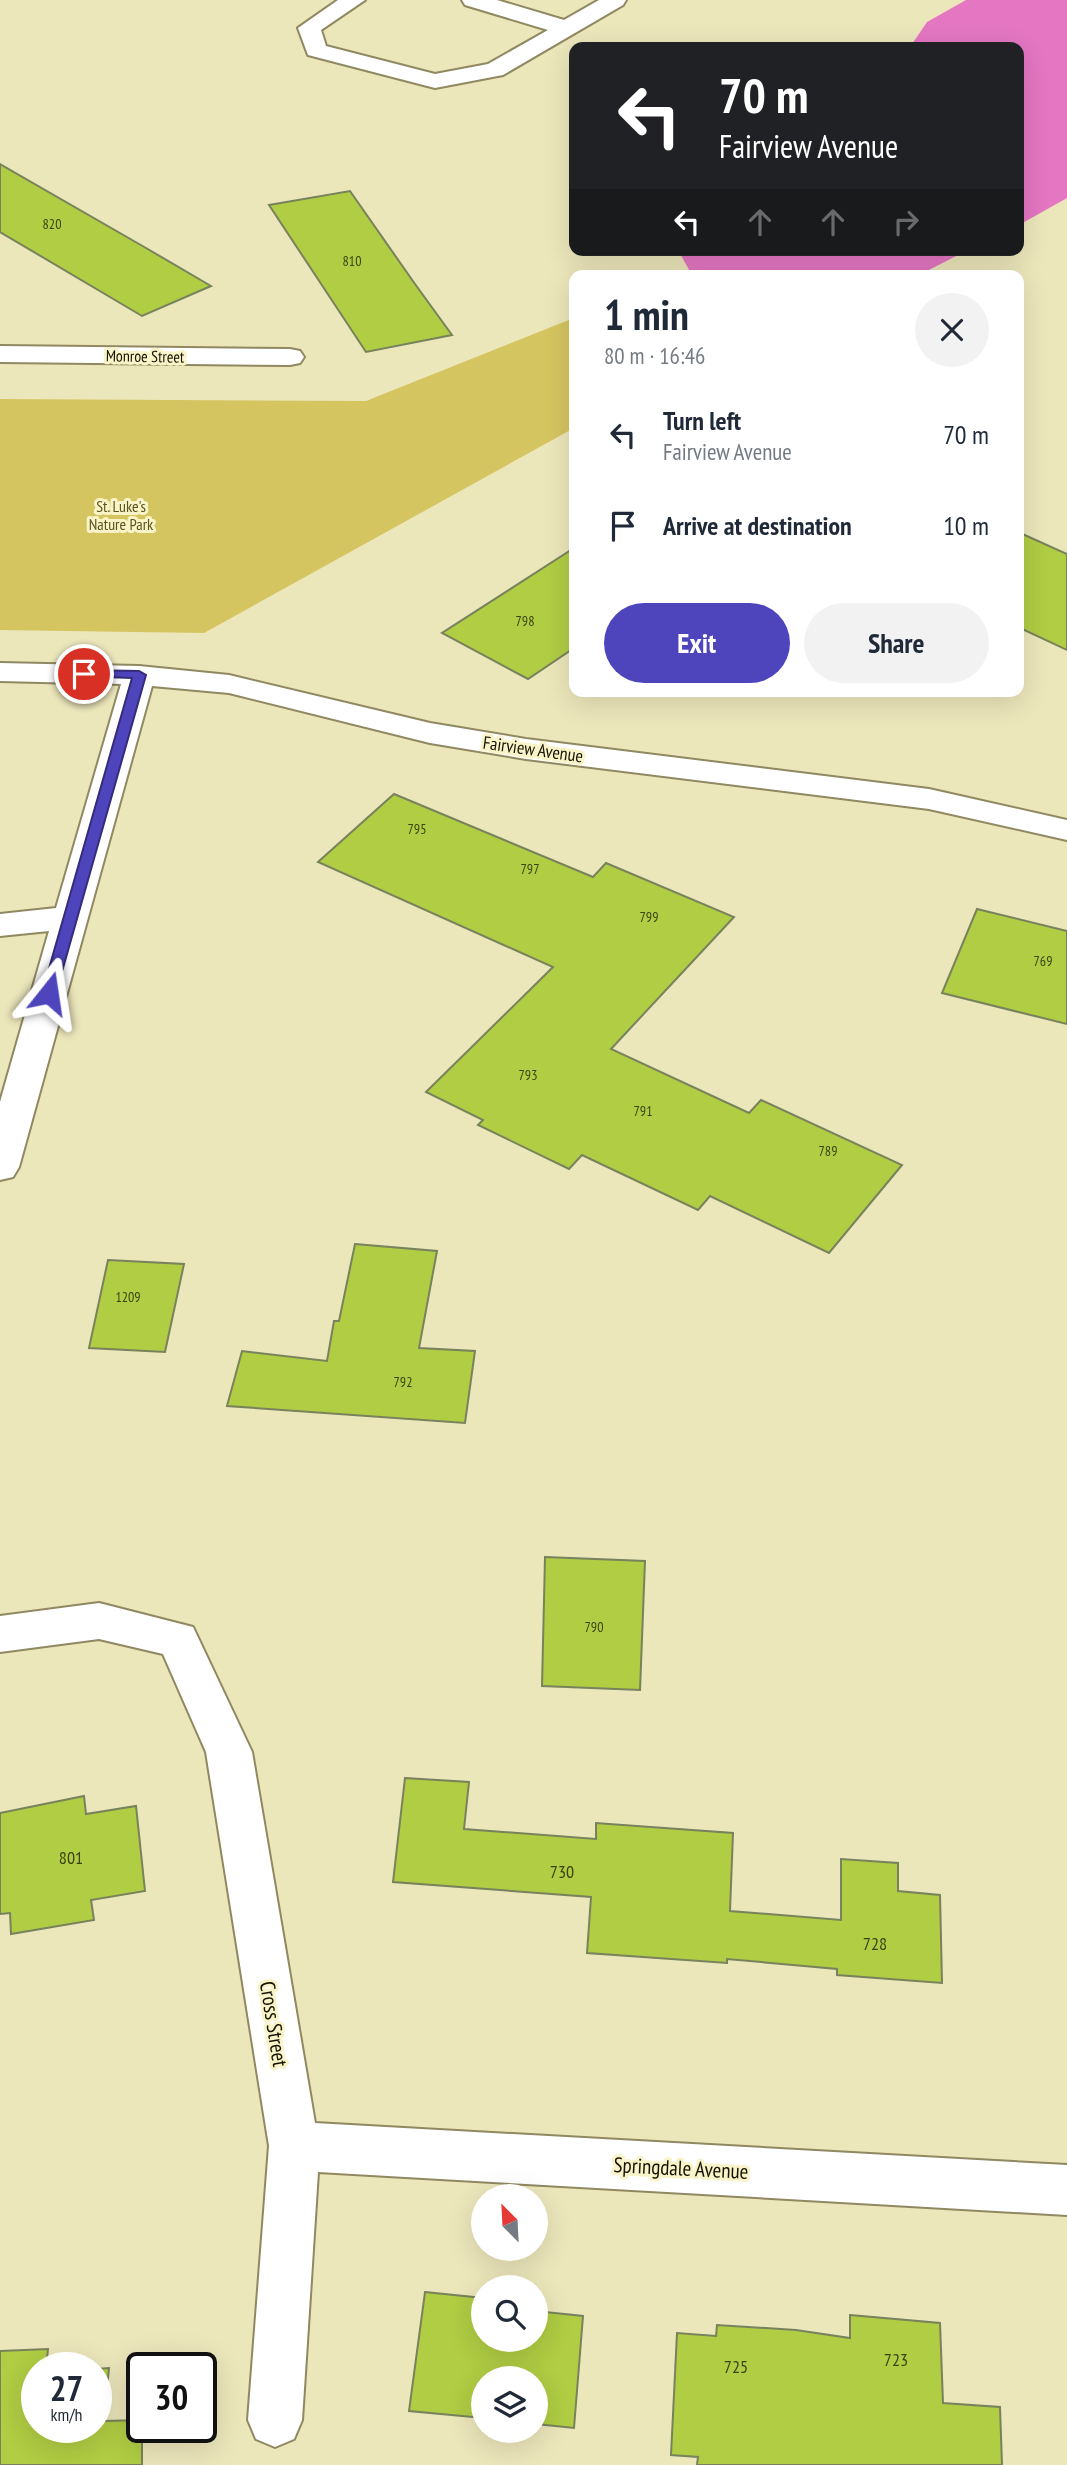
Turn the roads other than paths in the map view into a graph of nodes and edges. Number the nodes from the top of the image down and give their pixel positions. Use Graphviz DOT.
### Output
graph roads {
  1 [pos="354,0"];
  2 [pos="473,0"];
  3 [pos="615,0"];
  4 [pos="566,28"];
  5 [pos="0,354"];
  6 [pos="289,358"];
  7 [pos="0,672"];
  8 [pos="139,675"];
  9 [pos="1067,830"];
  10 [pos="70,918"];
  11 [pos="0,925"];
  12 [pos="0,1167"];
  13 [pos="0,1634"];
  14 [pos="294,2146"];
  15 [pos="1067,2190"];
  16 [pos="275,2420"];
  1 -- 4 [label="street"];
  2 -- 4 [label="street"];
  3 -- 4 [label="street"];
  5 -- 6 [label="street, Monroe Street"];
  7 -- 8 [label="street, Fairview Avenue"];
  8 -- 9 [label="street, Fairview Avenue"];
  8 -- 10 [label="street"];
  10 -- 11 [label="street"];
  10 -- 12 [label="street"];
  13 -- 14 [label="street, Cross Street"];
  14 -- 15 [label="street, Springdale Avenue"];
  14 -- 16 [label="street, Cross Street"];
}
